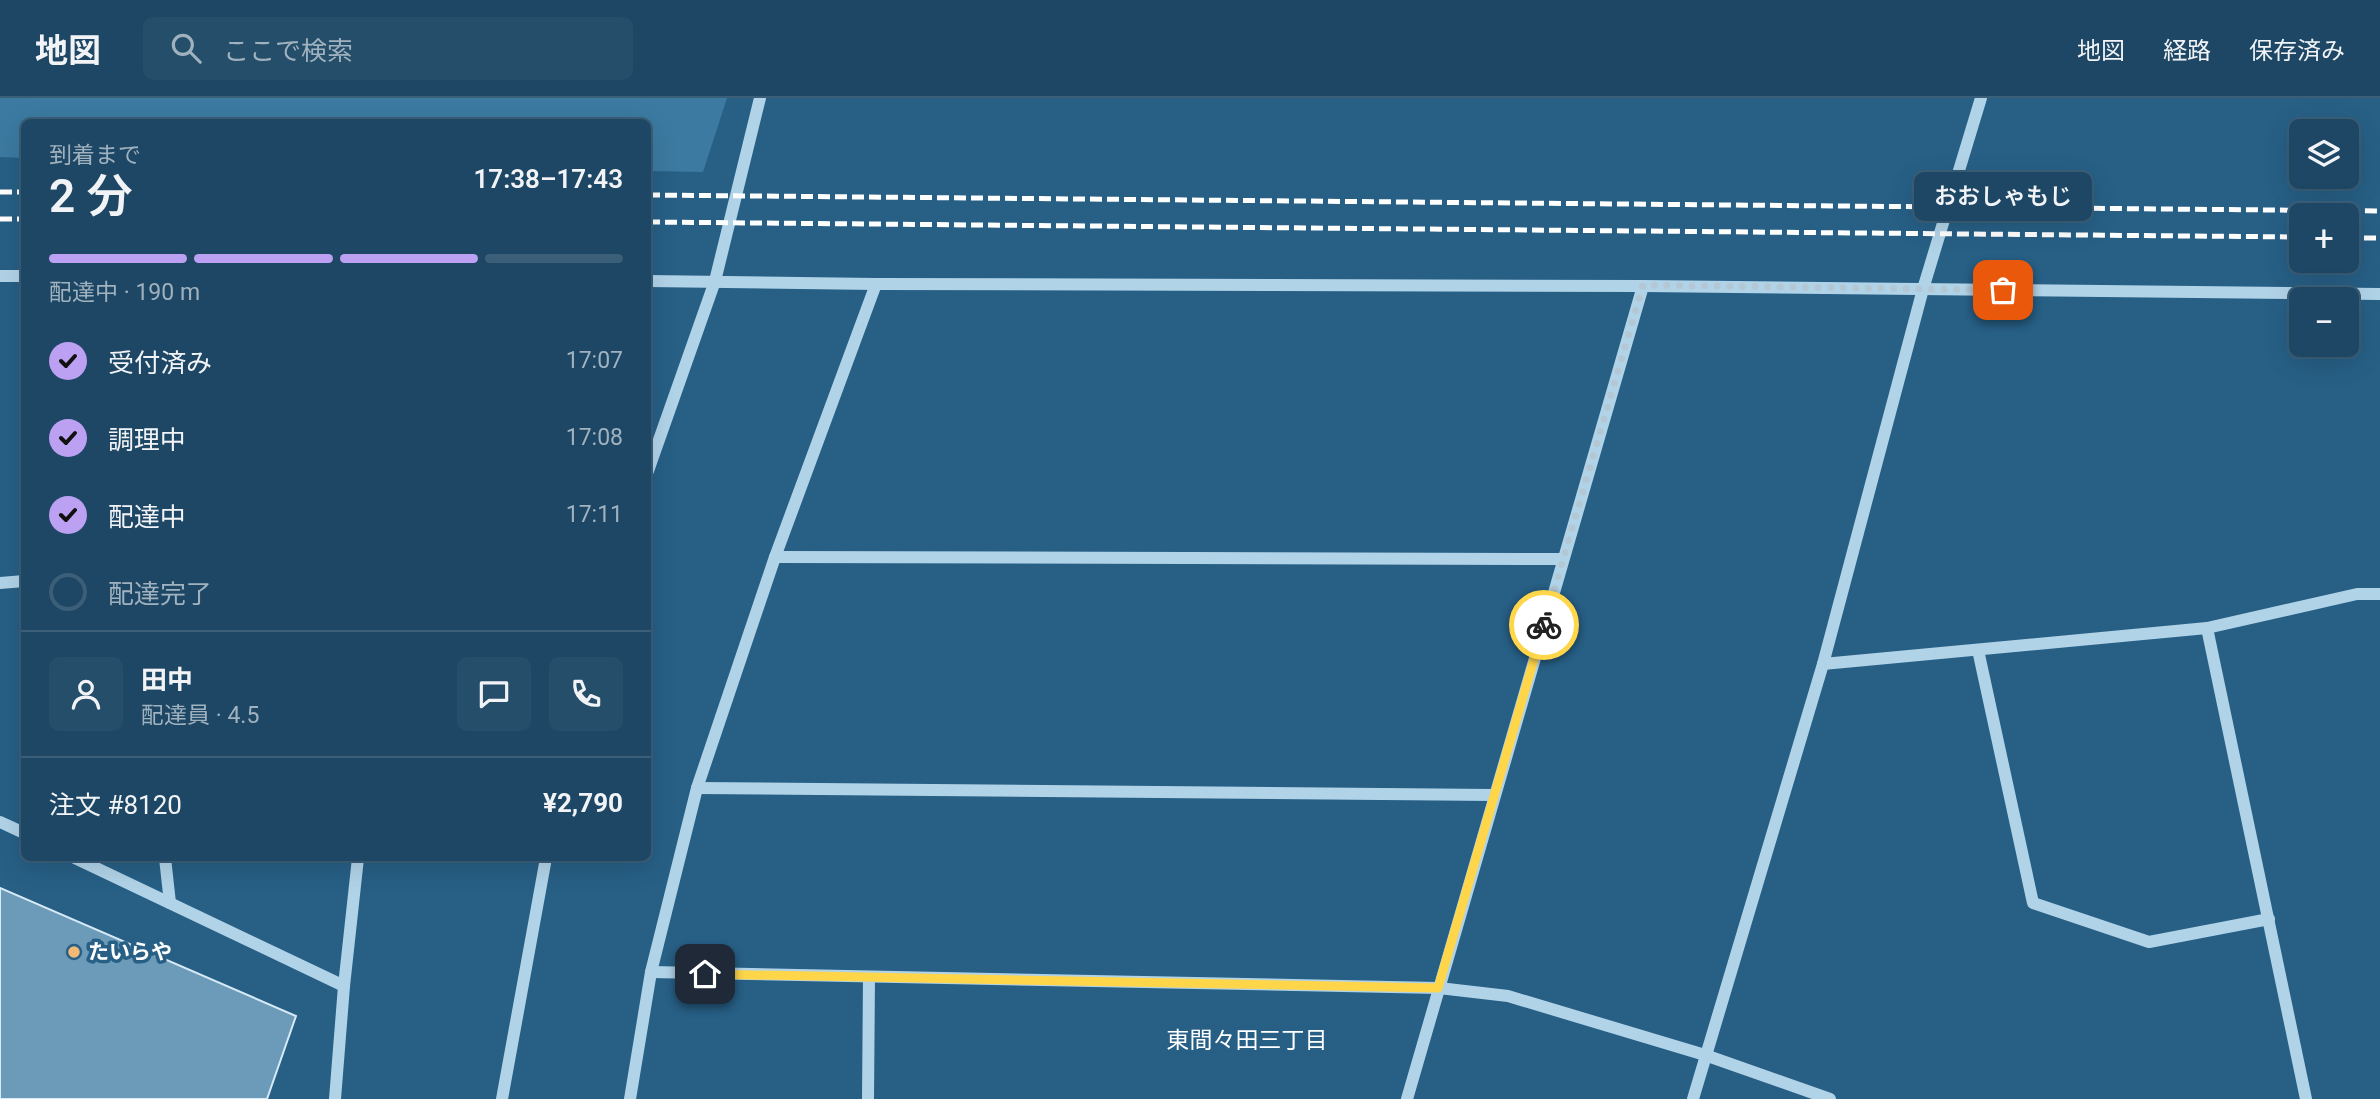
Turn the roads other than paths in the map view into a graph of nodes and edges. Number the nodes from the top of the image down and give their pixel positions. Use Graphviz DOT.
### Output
graph roads {
  1 [pos="760,98"];
  2 [pos="1980,98"];
  3 [pos="0,276"];
  4 [pos="21,276"];
  5 [pos="651,281"];
  6 [pos="715,281"];
  7 [pos="876,284"];
  8 [pos="1643,285"];
  9 [pos="1923,289"];
  10 [pos="2380,295"];
  11 [pos="651,462"];
  12 [pos="775,556"];
  13 [pos="1563,559"];
  14 [pos="21,581"];
  15 [pos="0,583"];
  16 [pos="2380,594"];
  17 [pos="2207,628"];
  18 [pos="1978,650"];
  19 [pos="1823,664"];
  20 [pos="697,788"];
  21 [pos="1494,795"];
  22 [pos="0,822"];
  23 [pos="21,832"];
  24 [pos="81,861"];
  25 [pos="165,861"];
  26 [pos="358,861"];
  27 [pos="545,861"];
  28 [pos="170,903"];
  29 [pos="2269,919"];
  30 [pos="651,972"];
  31 [pos="869,977"];
  32 [pos="344,986"];
  33 [pos="1438,988"];
  34 [pos="1705,1055"];
  35 [pos="335,1099"];
  36 [pos="502,1099"];
  37 [pos="630,1099"];
  38 [pos="868,1099"];
  39 [pos="1407,1099"];
  40 [pos="1693,1099"];
  41 [pos="1830,1099"];
  42 [pos="2306,1099"];
  1 -- 6 [label="street"];
  2 -- 9 [label="street"];
  3 -- 4 [label="street"];
  5 -- 6 [label="street"];
  6 -- 7 [label="street"];
  6 -- 11 [label="street"];
  7 -- 8 [label="street"];
  7 -- 12 [label="street"];
  8 -- 9 [label="street"];
  8 -- 13 [label="street"];
  9 -- 10 [label="street"];
  9 -- 19 [label="street"];
  12 -- 13 [label="street"];
  12 -- 20 [label="street"];
  13 -- 21 [label="street"];
  14 -- 15 [label="street"];
  16 -- 17 [label="street"];
  17 -- 18 [label="street"];
  17 -- 29 [label="street"];
  18 -- 19 [label="street"];
  18 -- 29 [label="street"];
  19 -- 34 [label="street"];
  20 -- 21 [label="street"];
  20 -- 30 [label="street"];
  21 -- 33 [label="street"];
  22 -- 23 [label="street"];
  24 -- 28 [label="street"];
  25 -- 28 [label="street"];
  26 -- 32 [label="street"];
  27 -- 36 [label="street"];
  28 -- 32 [label="street"];
  29 -- 42 [label="street"];
  30 -- 31 [label="street"];
  30 -- 37 [label="street"];
  31 -- 33 [label="street"];
  31 -- 38 [label="street"];
  32 -- 35 [label="street"];
  33 -- 34 [label="street"];
  33 -- 39 [label="street"];
  34 -- 40 [label="street"];
  34 -- 41 [label="street"];
}
